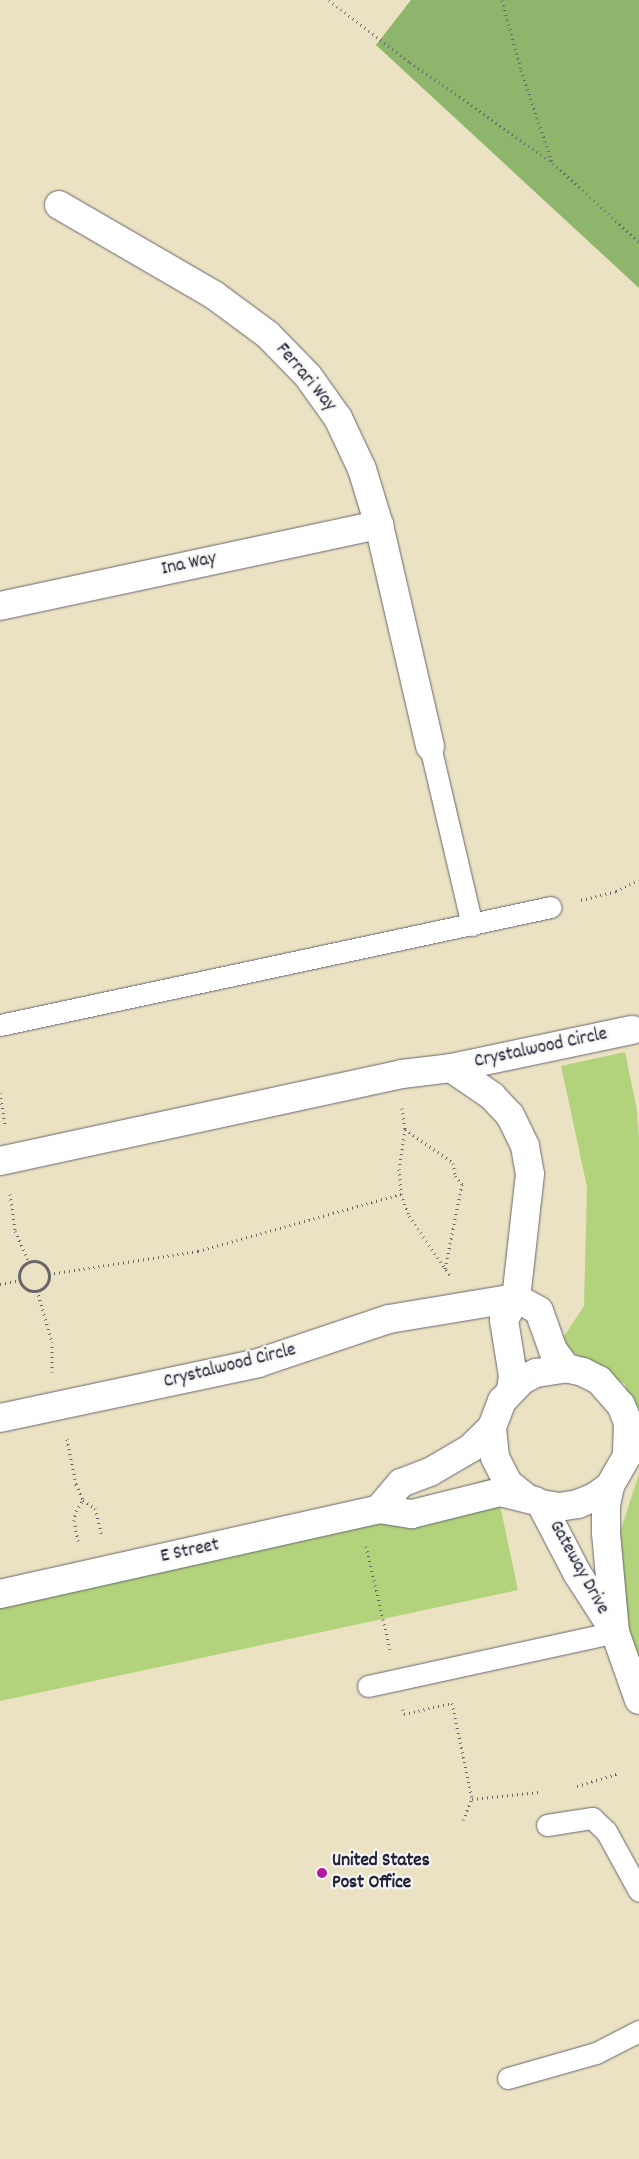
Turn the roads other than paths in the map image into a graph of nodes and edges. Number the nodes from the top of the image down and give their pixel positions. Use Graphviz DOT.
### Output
graph roads {
  1 [pos="60,205"];
  2 [pos="379,525"];
  3 [pos="0,606"];
  4 [pos="430,746"];
  5 [pos="551,908"];
  6 [pos="472,925"];
  7 [pos="0,1025"];
  8 [pos="632,1030"];
  9 [pos="451,1068"];
  10 [pos="0,1161"];
  11 [pos="516,1298"];
  12 [pos="566,1368"];
  13 [pos="511,1389"];
  14 [pos="0,1418"];
  15 [pos="492,1427"];
  16 [pos="610,1486"];
  17 [pos="533,1500"];
  18 [pos="379,1509"];
  19 [pos="0,1594"];
  20 [pos="615,1632"];
  21 [pos="368,1686"];
  22 [pos="639,1700"];
  23 [pos="548,1825"];
  24 [pos="639,1891"];
  25 [pos="639,2031"];
  26 [pos="508,2078"];
  1 -- 2 [label="street, Ferrari Way"];
  2 -- 3 [label="street, Ina Way"];
  2 -- 4 [label="street, Ferrari Way"];
  4 -- 6 [label="lane"];
  5 -- 6 [label="lane"];
  6 -- 7 [label="lane"];
  8 -- 9 [label="street, Crystalwood Circle"];
  9 -- 10 [label="street, Crystalwood Circle"];
  9 -- 11 [label="street, Crystalwood Circle"];
  11 -- 12 [label="street"];
  11 -- 13 [label="street, Crystalwood Circle"];
  11 -- 14 [label="street, Crystalwood Circle"];
  12 -- 13 [label="street"];
  12 -- 16 [label="street"];
  13 -- 15 [label="street"];
  15 -- 17 [label="street"];
  15 -- 18 [label="street"];
  16 -- 17 [label="street"];
  16 -- 20 [label="street, Gateway Drive"];
  17 -- 18 [label="street, E Street"];
  17 -- 20 [label="street, Gateway Drive"];
  18 -- 19 [label="street, E Street"];
  20 -- 21 [label="lane"];
  20 -- 22 [label="street, Gateway Drive"];
  23 -- 24 [label="lane"];
  25 -- 26 [label="lane"];
}
